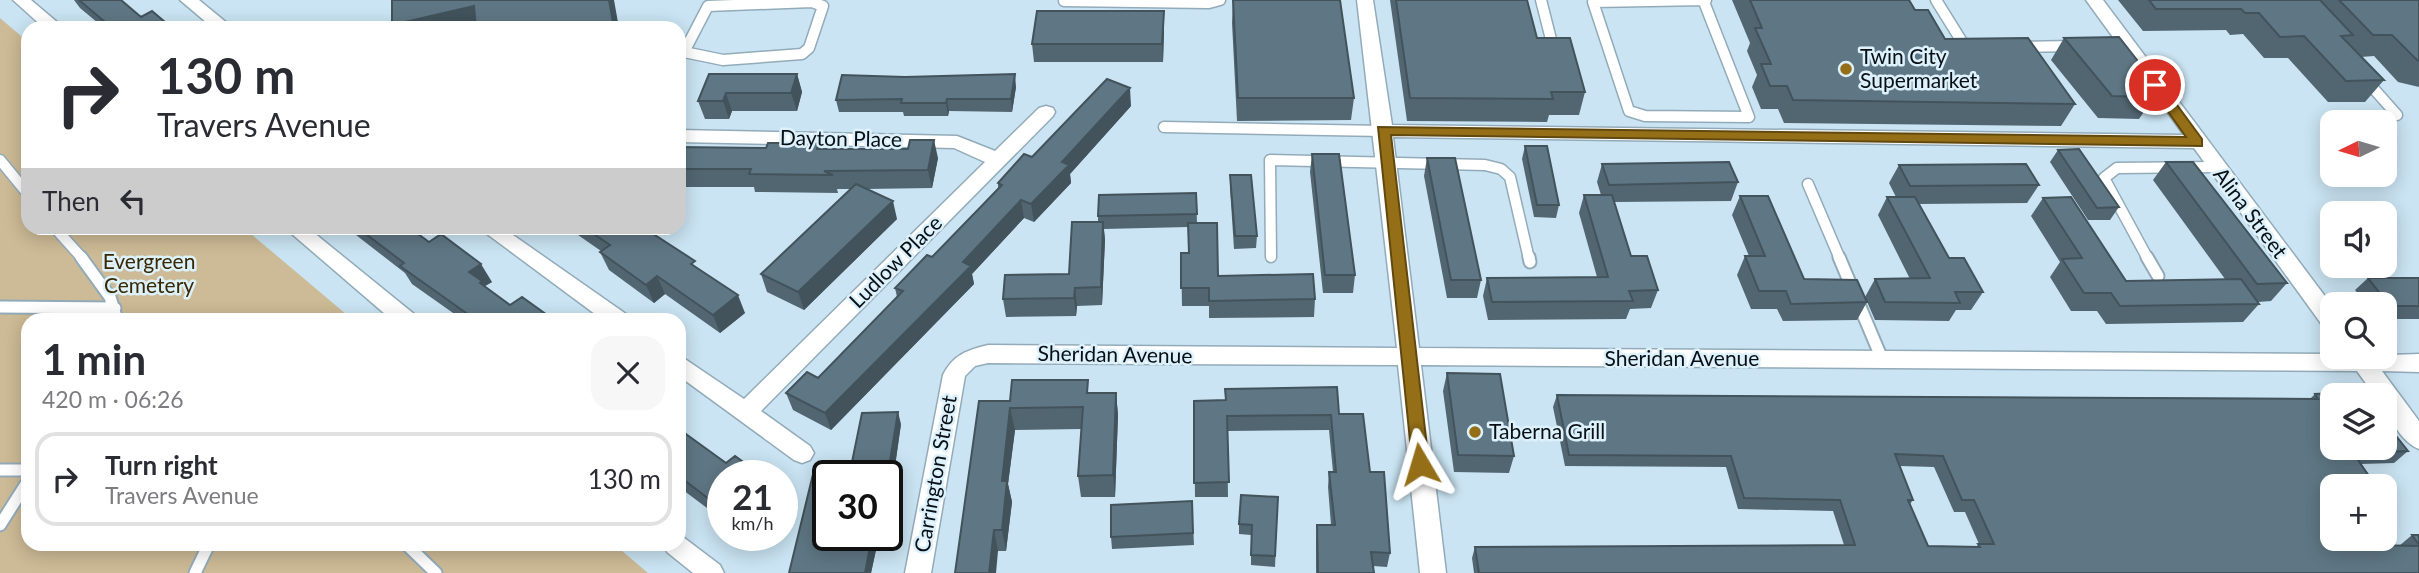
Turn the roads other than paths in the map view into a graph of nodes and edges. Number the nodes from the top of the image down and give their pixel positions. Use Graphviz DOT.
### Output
graph roads {
  1 [pos="21,0"];
  2 [pos="188,0"];
  3 [pos="1220,0"];
  4 [pos="1365,0"];
  5 [pos="1541,0"];
  6 [pos="1936,0"];
  7 [pos="2094,0"];
  8 [pos="1064,1"];
  9 [pos="1624,1"];
  10 [pos="1662,1"];
  11 [pos="1705,1"];
  12 [pos="740,2"];
  13 [pos="46,21"];
  14 [pos="215,21"];
  15 [pos="1982,46"];
  16 [pos="2077,46"];
  17 [pos="2012,47"];
  18 [pos="686,48"];
  19 [pos="1554,51"];
  20 [pos="686,54"];
  21 [pos="2361,74"];
  22 [pos="2393,110"];
  23 [pos="1046,111"];
  24 [pos="1749,117"];
  25 [pos="1164,127"];
  26 [pos="1383,131"];
  27 [pos="686,136"];
  28 [pos="1756,136"];
  29 [pos="2197,142"];
  30 [pos="0,160"];
  31 [pos="998,160"];
  32 [pos="1386,165"];
  33 [pos="2216,167"];
  34 [pos="1808,184"];
  35 [pos="21,186"];
  36 [pos="61,235"];
  37 [pos="303,235"];
  38 [pos="499,235"];
  39 [pos="1271,257"];
  40 [pos="1530,262"];
  41 [pos="2158,276"];
  42 [pos="2320,306"];
  43 [pos="0,307"];
  44 [pos="114,308"];
  45 [pos="115,313"];
  46 [pos="398,313"];
  47 [pos="608,313"];
  48 [pos="1407,358"];
  49 [pos="1882,359"];
  50 [pos="2320,359"];
  51 [pos="2397,362"];
  52 [pos="2419,363"];
  53 [pos="686,369"];
  54 [pos="2367,369"];
  55 [pos="954,375"];
  56 [pos="746,412"];
  57 [pos="2419,439"];
  58 [pos="802,453"];
  59 [pos="0,470"];
  60 [pos="21,470"];
  61 [pos="21,492"];
  62 [pos="0,524"];
  63 [pos="206,551"];
  64 [pos="413,551"];
  65 [pos="684,551"];
  66 [pos="195,573"];
  67 [pos="436,573"];
  68 [pos="710,573"];
  69 [pos="918,573"];
  70 [pos="1433,573"];
  1 -- 13 [label="street"];
  2 -- 14 [label="street"];
  3 -- 8 [label="lane"];
  4 -- 26 [label="street"];
  5 -- 19 [label="lane"];
  6 -- 15 [label="lane"];
  7 -- 29 [label="street, Alina Street"];
  9 -- 10 [label="lane"];
  9 -- 24 [label="lane"];
  10 -- 11 [label="lane"];
  11 -- 24 [label="lane"];
  12 -- 18 [label="lane"];
  12 -- 20 [label="lane"];
  16 -- 17 [label="lane"];
  21 -- 22 [label="lane"];
  23 -- 31 [label="street, Ludlow Place"];
  24 -- 28 [label="lane"];
  25 -- 26 [label="lane"];
  26 -- 28 [label="street"];
  26 -- 32 [label="street"];
  27 -- 31 [label="street, Dayton Place"];
  28 -- 29 [label="street"];
  29 -- 33 [label="street, Alina Street"];
  30 -- 35 [label="lane"];
  31 -- 56 [label="street, Ludlow Place"];
  32 -- 39 [label="lane"];
  32 -- 40 [label="lane"];
  32 -- 48 [label="street"];
  33 -- 41 [label="lane"];
  33 -- 42 [label="street, Alina Street"];
  34 -- 49 [label="lane"];
  36 -- 44 [label="lane"];
  37 -- 46 [label="street"];
  38 -- 47 [label="street"];
  43 -- 44 [label="lane"];
  44 -- 45 [label="lane"];
  48 -- 49 [label="street, Sheridan Avenue"];
  48 -- 55 [label="street, Sheridan Avenue"];
  48 -- 70 [label="street"];
  49 -- 50 [label="street, Sheridan Avenue"];
  51 -- 52 [label="street, Sheridan Avenue"];
  53 -- 56 [label="street"];
  54 -- 57 [label="street"];
  55 -- 69 [label="street, Carrington Street"];
  56 -- 58 [label="street"];
  59 -- 60 [label="lane"];
  61 -- 62 [label="lane"];
  63 -- 66 [label="lane"];
  64 -- 67 [label="lane"];
  65 -- 68 [label="street"];
}
